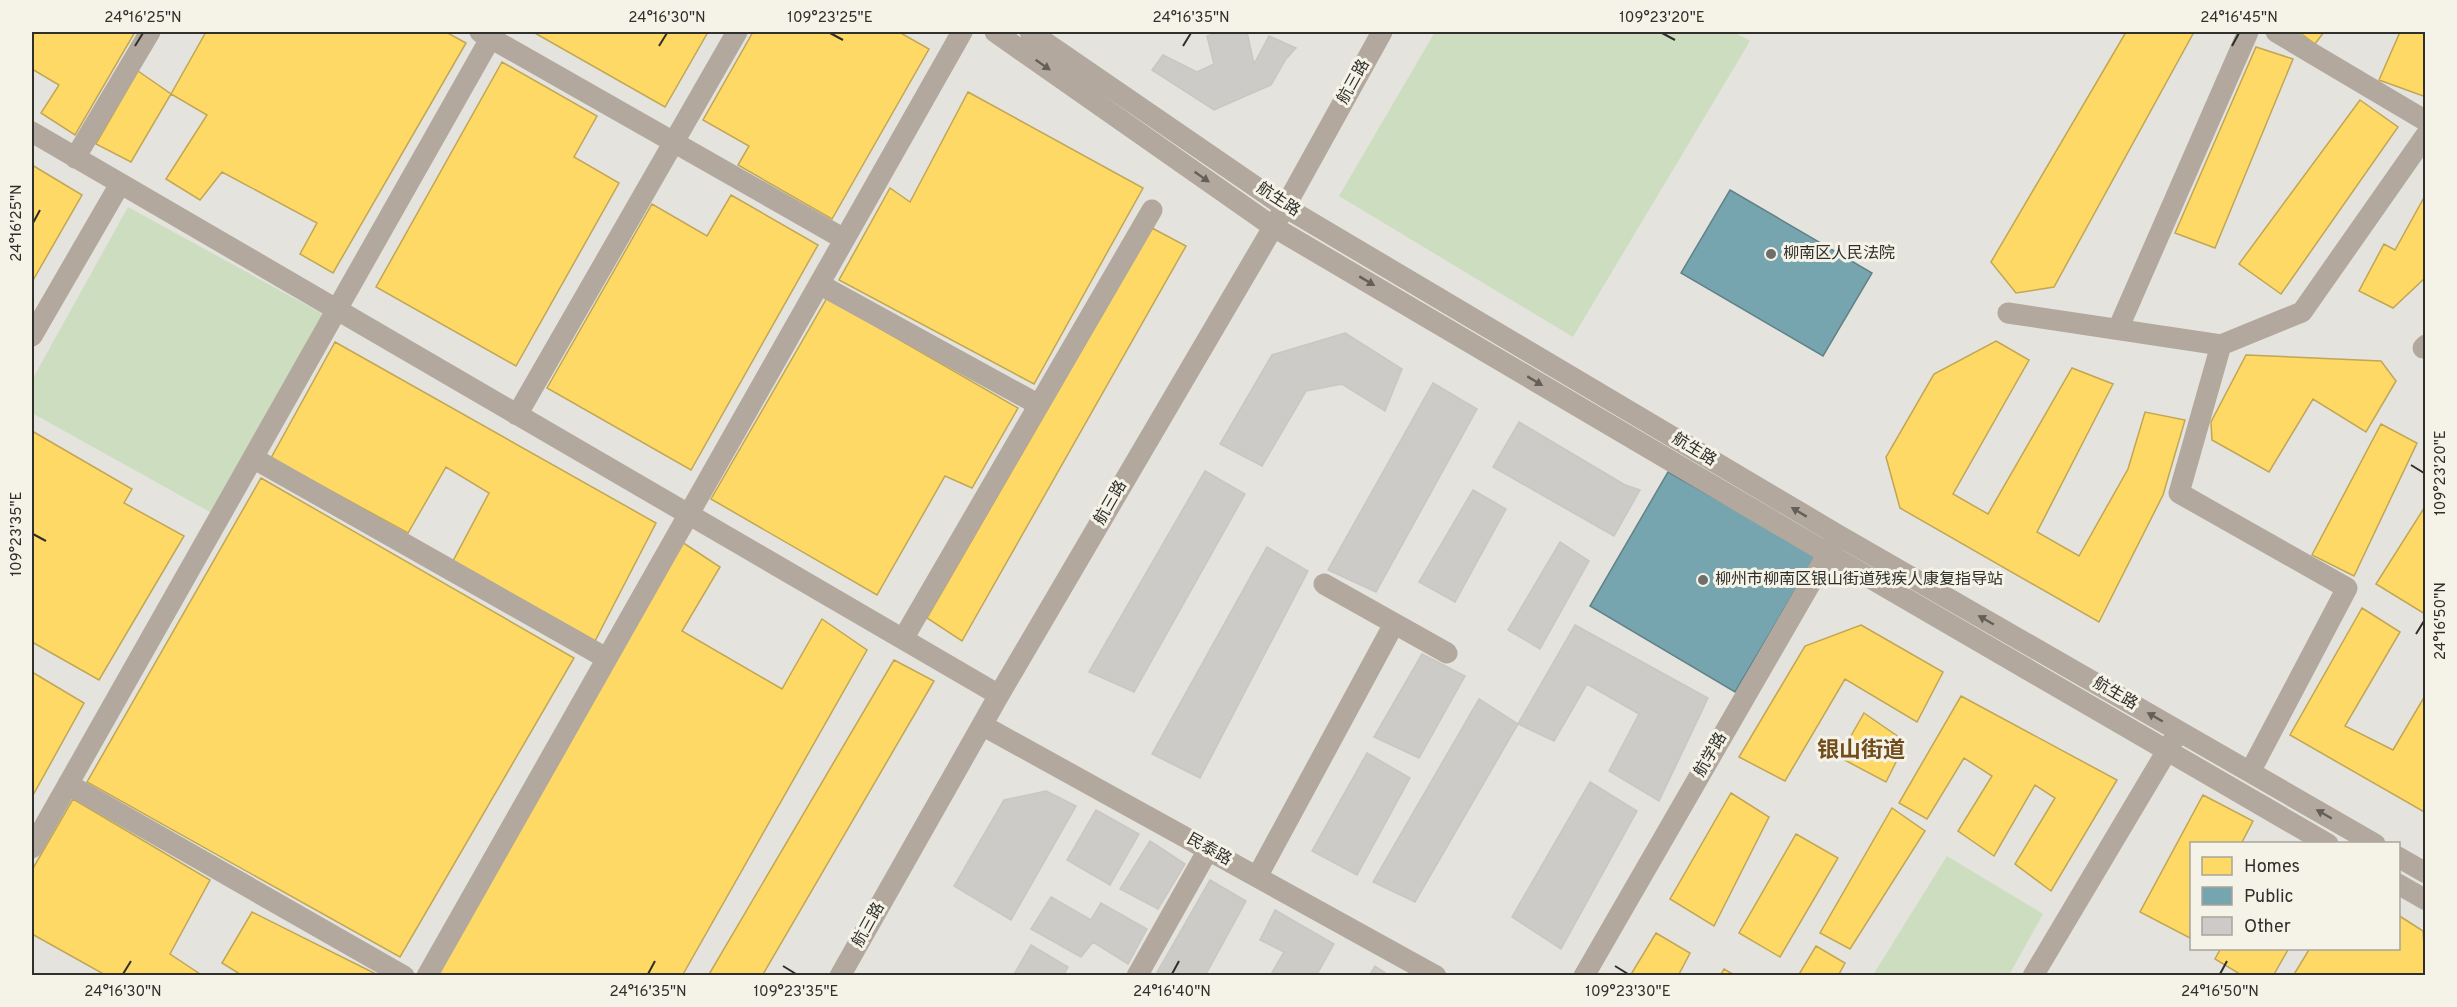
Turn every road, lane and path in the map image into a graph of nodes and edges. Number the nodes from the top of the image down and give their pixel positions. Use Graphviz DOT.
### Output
graph roads {
  1 [pos="150,32"];
  2 [pos="737,32"];
  3 [pos="962,32"];
  4 [pos="994,32"];
  5 [pos="1030,32"];
  6 [pos="1382,32"];
  7 [pos="2248,32"];
  8 [pos="2276,32"];
  9 [pos="488,34"];
  10 [pos="2426,121"];
  11 [pos="32,132"];
  12 [pos="2426,135"];
  13 [pos="674,142"];
  14 [pos="75,158"];
  15 [pos="120,184"];
  16 [pos="1285,207"];
  17 [pos="1152,210"];
  18 [pos="1272,226"];
  19 [pos="844,239"];
  20 [pos="819,284"];
  21 [pos="337,310"];
  22 [pos="2008,313"];
  23 [pos="2118,329"];
  24 [pos="32,336"];
  25 [pos="2220,345"];
  26 [pos="1039,405"];
  27 [pos="518,415"];
  28 [pos="253,458"];
  29 [pos="688,514"];
  30 [pos="1833,544"];
  31 [pos="1324,584"];
  32 [pos="1395,624"];
  33 [pos="903,639"];
  34 [pos="1448,653"];
  35 [pos="606,658"];
  36 [pos="999,695"];
  37 [pos="982,725"];
  38 [pos="2179,731"];
  39 [pos="2168,751"];
  40 [pos="2250,772"];
  41 [pos="68,784"];
  42 [pos="2326,842"];
  43 [pos="2373,842"];
  44 [pos="32,848"];
  45 [pos="1209,850"];
  46 [pos="2400,858"];
  47 [pos="2426,873"];
  48 [pos="1257,877"];
  49 [pos="2400,885"];
  50 [pos="2426,900"];
  51 [pos="404,975"];
  52 [pos="427,975"];
  53 [pos="840,975"];
  54 [pos="1137,975"];
  55 [pos="1436,975"];
  56 [pos="1584,975"];
  57 [pos="2033,975"];
  1 -- 14 [label="street"];
  2 -- 13 [label="street"];
  3 -- 19 [label="street"];
  4 -- 18 [label="street, one-way"];
  5 -- 16 [label="street, 航生路"];
  6 -- 16 [label="street, 航三路"];
  7 -- 23 [label="street"];
  8 -- 10 [label="street"];
  9 -- 13 [label="street"];
  9 -- 21 [label="street"];
  11 -- 14 [label="street"];
  12 -- 25 [label="street"];
  13 -- 19 [label="street"];
  13 -- 27 [label="street"];
  14 -- 15 [label="street"];
  15 -- 21 [label="street"];
  15 -- 24 [label="street"];
  16 -- 18 [label="street, 航三路"];
  30 -- 16 [label="street, 航生路, one-way"];
  17 -- 26 [label="street"];
  18 -- 30 [label="street, one-way"];
  18 -- 36 [label="street, 航三路"];
  19 -- 20 [label="street"];
  20 -- 26 [label="street"];
  20 -- 29 [label="street"];
  21 -- 27 [label="street"];
  21 -- 28 [label="street"];
  22 -- 23 [label="street"];
  23 -- 25 [label="street"];
  25 -- 40 [label="street"];
  26 -- 33 [label="street"];
  27 -- 29 [label="street"];
  28 -- 35 [label="street"];
  28 -- 41 [label="street"];
  29 -- 33 [label="street"];
  29 -- 35 [label="street"];
  38 -- 30 [label="street, 航生路, one-way"];
  30 -- 39 [label="street"];
  30 -- 56 [label="street, 航学路"];
  31 -- 32 [label="street"];
  32 -- 34 [label="street"];
  32 -- 48 [label="street"];
  33 -- 36 [label="street"];
  35 -- 52 [label="street"];
  36 -- 37 [label="street, 航三路"];
  37 -- 45 [label="street, 民泰路"];
  37 -- 53 [label="street, 航三路"];
  38 -- 39 [label="street"];
  38 -- 40 [label="street, 航生路"];
  39 -- 42 [label="street"];
  39 -- 57 [label="street"];
  43 -- 40 [label="street, 航生路, one-way"];
  41 -- 44 [label="street"];
  41 -- 51 [label="street"];
  45 -- 48 [label="street, 民泰路"];
  45 -- 54 [label="street"];
  46 -- 47 [label="street"];
  48 -- 55 [label="street, 民泰路"];
  49 -- 50 [label="street"];
}
